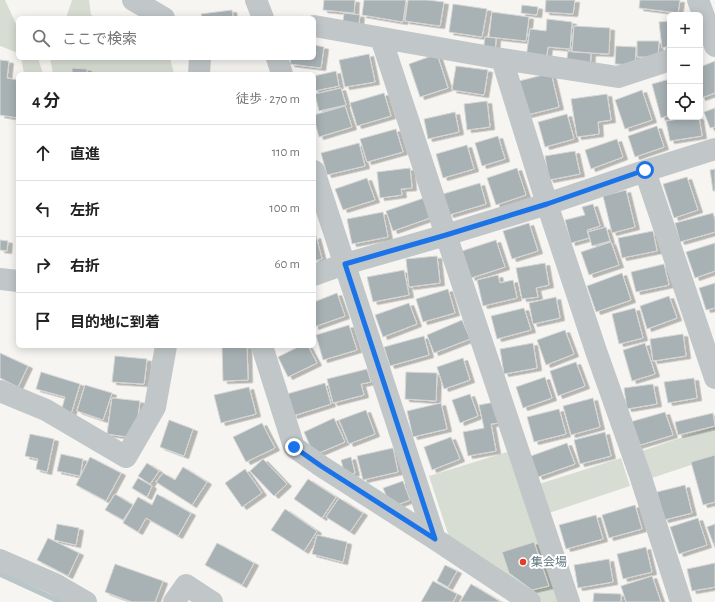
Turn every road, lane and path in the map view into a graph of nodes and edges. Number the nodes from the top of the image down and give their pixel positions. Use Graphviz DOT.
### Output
graph roads {
  1 [pos="133,0"];
  2 [pos="698,0"];
  3 [pos="161,16"];
  4 [pos="316,26"];
  5 [pos="381,38"];
  6 [pos="715,46"];
  7 [pos="703,50"];
  8 [pos="502,59"];
  9 [pos="200,60"];
  10 [pos="277,60"];
  11 [pos="667,61"];
  12 [pos="199,72"];
  13 [pos="281,72"];
  14 [pos="715,149"];
  15 [pos="645,170"];
  16 [pos="316,177"];
  17 [pos="547,204"];
  18 [pos="446,235"];
  19 [pos="345,264"];
  20 [pos="316,274"];
  21 [pos="0,279"];
  22 [pos="16,281"];
  23 [pos="166,348"];
  24 [pos="263,348"];
  25 [pos="715,378"];
  26 [pos="0,391"];
  27 [pos="435,539"];
  28 [pos="0,560"];
  29 [pos="86,602"];
  30 [pos="174,602"];
  31 [pos="212,602"];
  32 [pos="530,602"];
  33 [pos="569,602"];
  34 [pos="681,602"];
  1 -- 3 [label="street"];
  2 -- 6 [label="street"];
  4 -- 5 [label="street"];
  5 -- 8 [label="street"];
  5 -- 18 [label="street"];
  6 -- 7 [label="street"];
  8 -- 11 [label="street"];
  8 -- 17 [label="street"];
  9 -- 12 [label="street"];
  10 -- 13 [label="street"];
  14 -- 15 [label="street"];
  15 -- 17 [label="street"];
  15 -- 25 [label="street"];
  16 -- 19 [label="street"];
  17 -- 18 [label="street"];
  17 -- 34 [label="street"];
  18 -- 19 [label="street"];
  18 -- 33 [label="street"];
  19 -- 20 [label="street"];
  19 -- 27 [label="street"];
  21 -- 22 [label="street"];
  23 -- 26 [label="street"];
  24 -- 27 [label="street"];
  27 -- 32 [label="street"];
  28 -- 29 [label="street"];
  30 -- 31 [label="street"];
}
